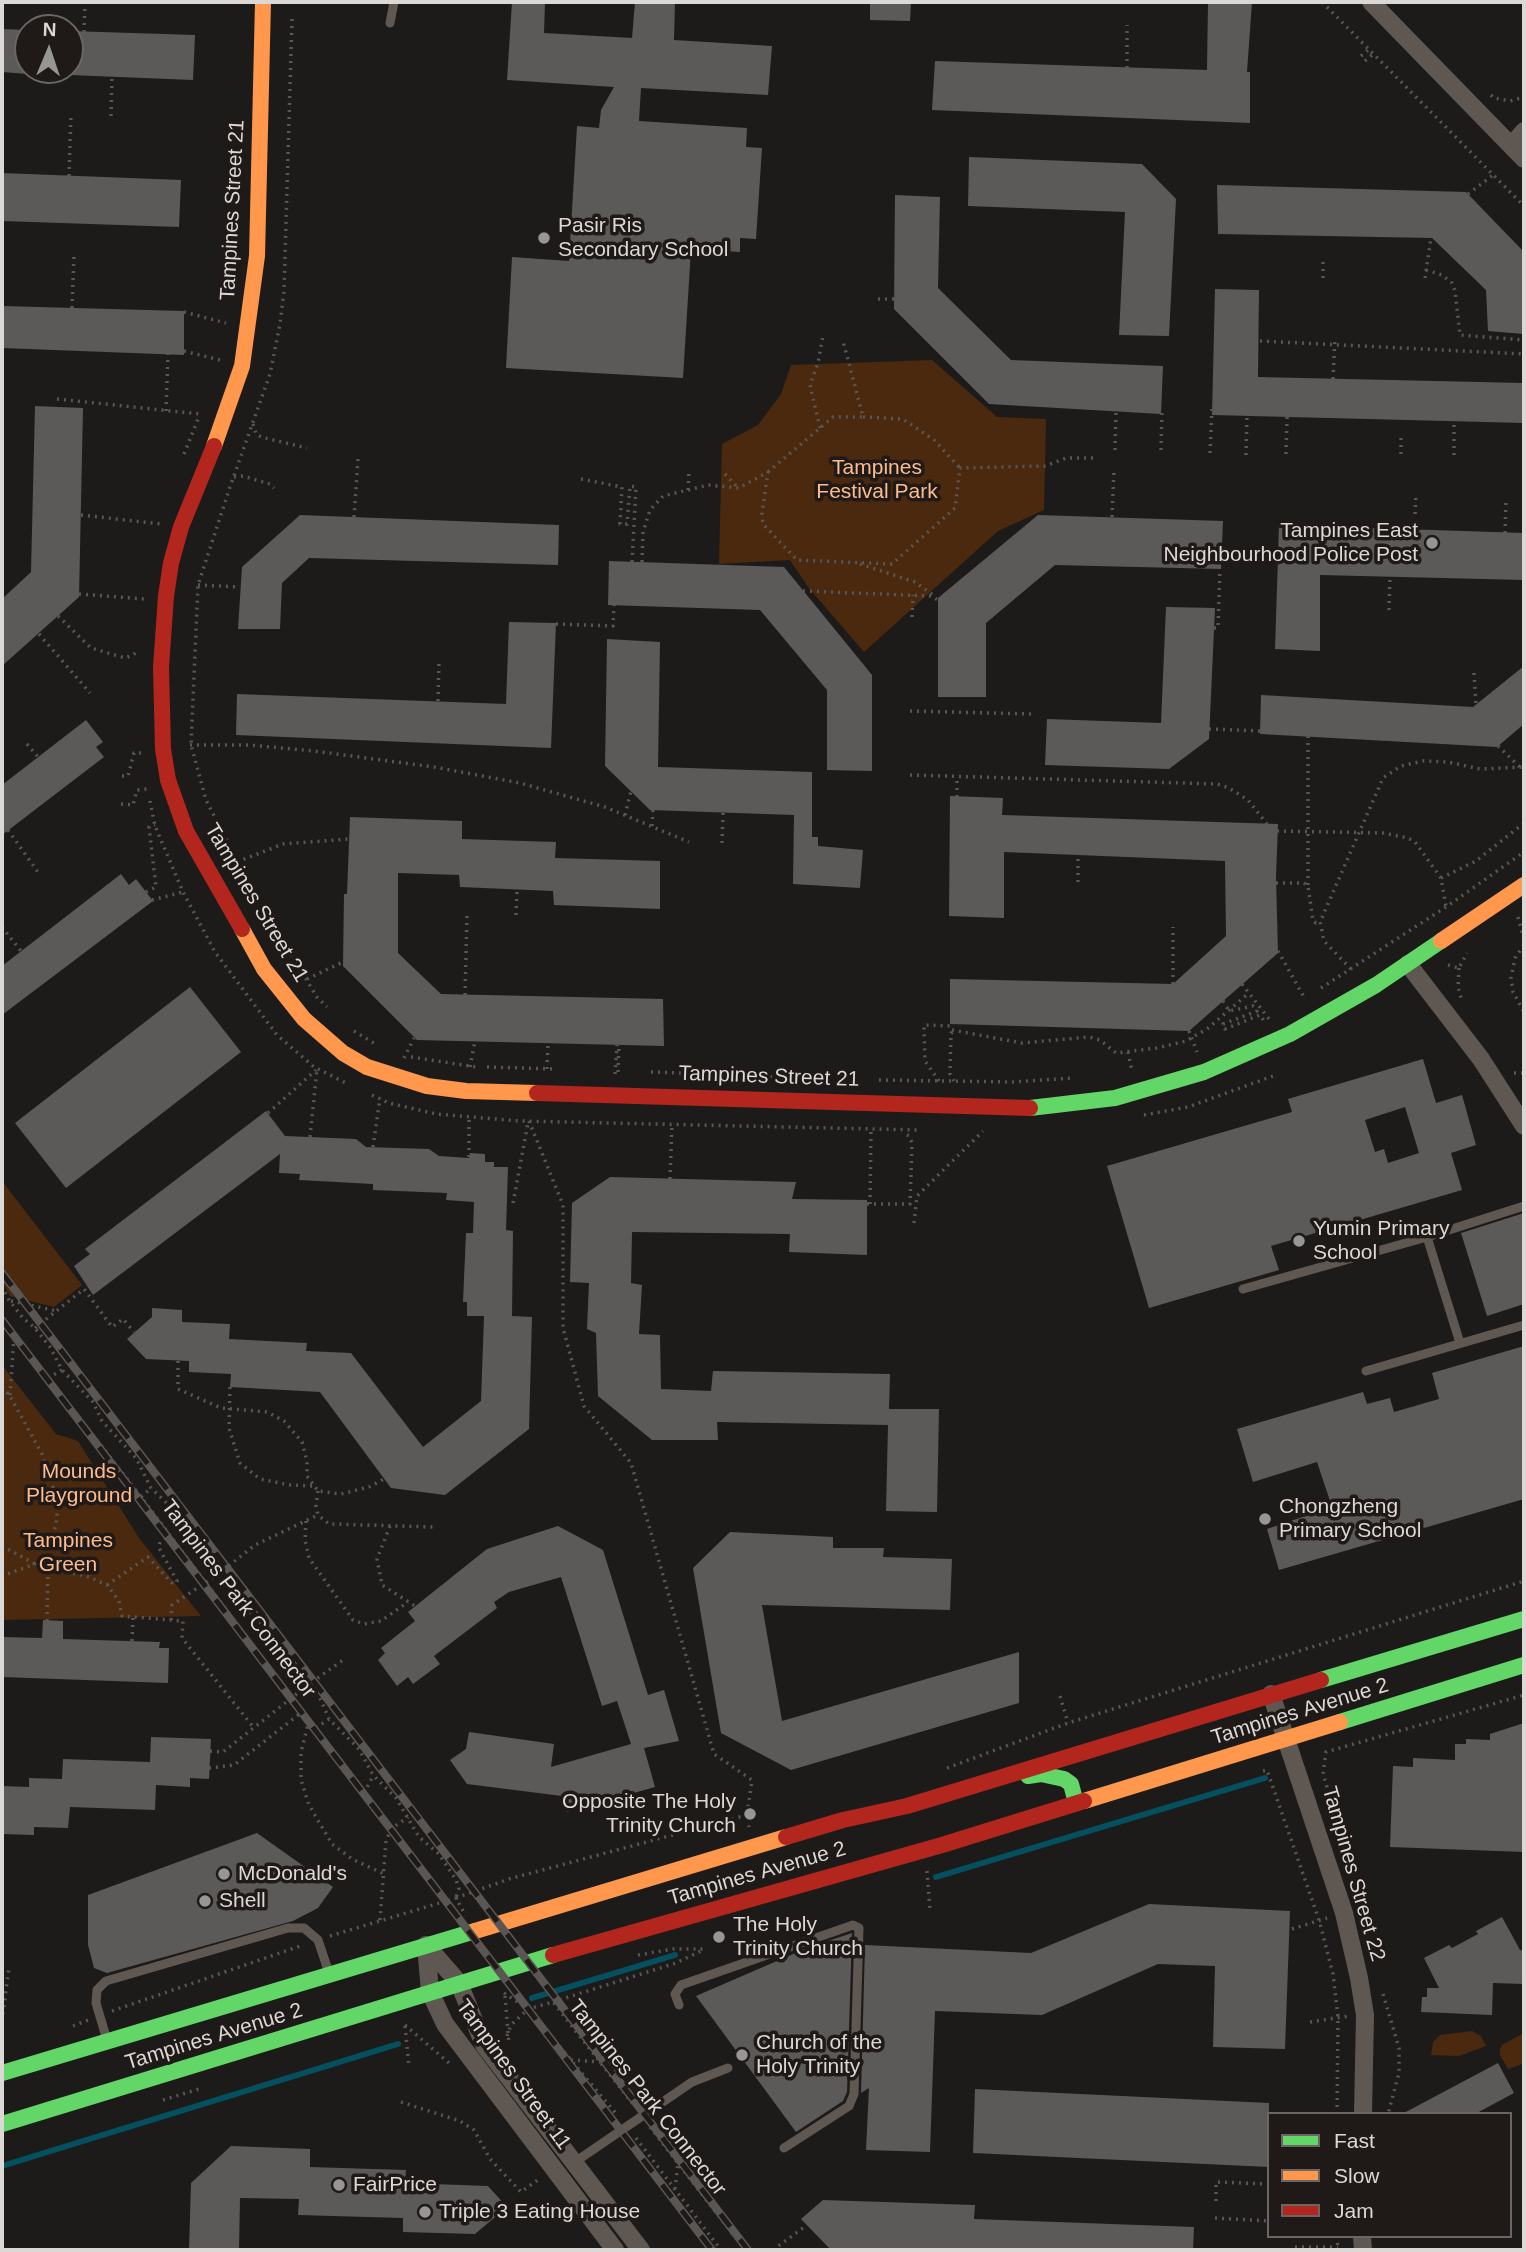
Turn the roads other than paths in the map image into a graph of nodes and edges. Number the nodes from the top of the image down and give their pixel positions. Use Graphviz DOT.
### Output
graph roads {
  1 [pos="263,2"];
  2 [pos="394,2"];
  3 [pos="1371,2"];
  4 [pos="390,23"];
  5 [pos="1524,131"];
  6 [pos="1512,145"];
  7 [pos="1524,159"];
  8 [pos="1524,885"];
  9 [pos="1408,964"];
  10 [pos="1524,1126"];
  11 [pos="1524,1206"];
  12 [pos="1427,1237"];
  13 [pos="1243,1289"];
  14 [pos="1524,1325"];
  15 [pos="1461,1343"];
  16 [pos="1366,1371"];
  17 [pos="1524,1619"];
  18 [pos="1524,1665"];
  19 [pos="1271,1694"];
  20 [pos="1288,1738"];
  21 [pos="985,1782"];
  22 [pos="1076,1803"];
  23 [pos="426,1945"];
  24 [pos="329,1975"];
  25 [pos="459,1983"];
  26 [pos="430,1992"];
  27 [pos="679,2005"];
  28 [pos="107,2042"];
  29 [pos="728,2068"];
  30 [pos="2,2073"];
  31 [pos="1363,2112"];
  32 [pos="2,2124"];
  33 [pos="784,2148"];
  34 [pos="574,2162"];
  35 [pos="558,2174"];
  36 [pos="615,2250"];
  37 [pos="641,2250"];
  1 -- 9 [label="main road, Tampines Street 21"];
  2 -- 4 [label="lane"];
  3 -- 6 [label="street"];
  5 -- 6 [label="street"];
  6 -- 7 [label="street"];
  8 -- 9 [label="main road, Tampines Street 21"];
  9 -- 10 [label="street"];
  11 -- 12 [label="lane"];
  12 -- 13 [label="lane"];
  12 -- 15 [label="lane"];
  14 -- 15 [label="lane"];
  15 -- 16 [label="lane"];
  17 -- 19 [label="main road, Tampines Avenue 2"];
  18 -- 20 [label="main road, Tampines Avenue 2"];
  19 -- 20 [label="street, Tampines Street 22"];
  19 -- 21 [label="main road, Tampines Avenue 2"];
  20 -- 22 [label="main road, Tampines Avenue 2"];
  20 -- 31 [label="street, Tampines Street 22"];
  21 -- 22 [label="main road"];
  21 -- 23 [label="main road, Tampines Avenue 2"];
  22 -- 25 [label="main road, Tampines Avenue 2"];
  23 -- 24 [label="main road, Tampines Avenue 2"];
  23 -- 25 [label="street, Tampines Street 11"];
  23 -- 26 [label="street, Tampines Street 11"];
  24 -- 28 [label="main road, Tampines Avenue 2"];
  24 -- 28 [label="lane"];
  25 -- 26 [label="main road, Tampines Avenue 2"];
  25 -- 34 [label="street, Tampines Street 11"];
  26 -- 32 [label="main road, Tampines Avenue 2"];
  26 -- 35 [label="street, Tampines Street 11"];
  27 -- 33 [label="lane"];
  28 -- 30 [label="main road, Tampines Avenue 2"];
  29 -- 34 [label="lane"];
  34 -- 35 [label="lane"];
  34 -- 37 [label="street, Tampines Street 11"];
  35 -- 36 [label="street, Tampines Street 11"];
}
